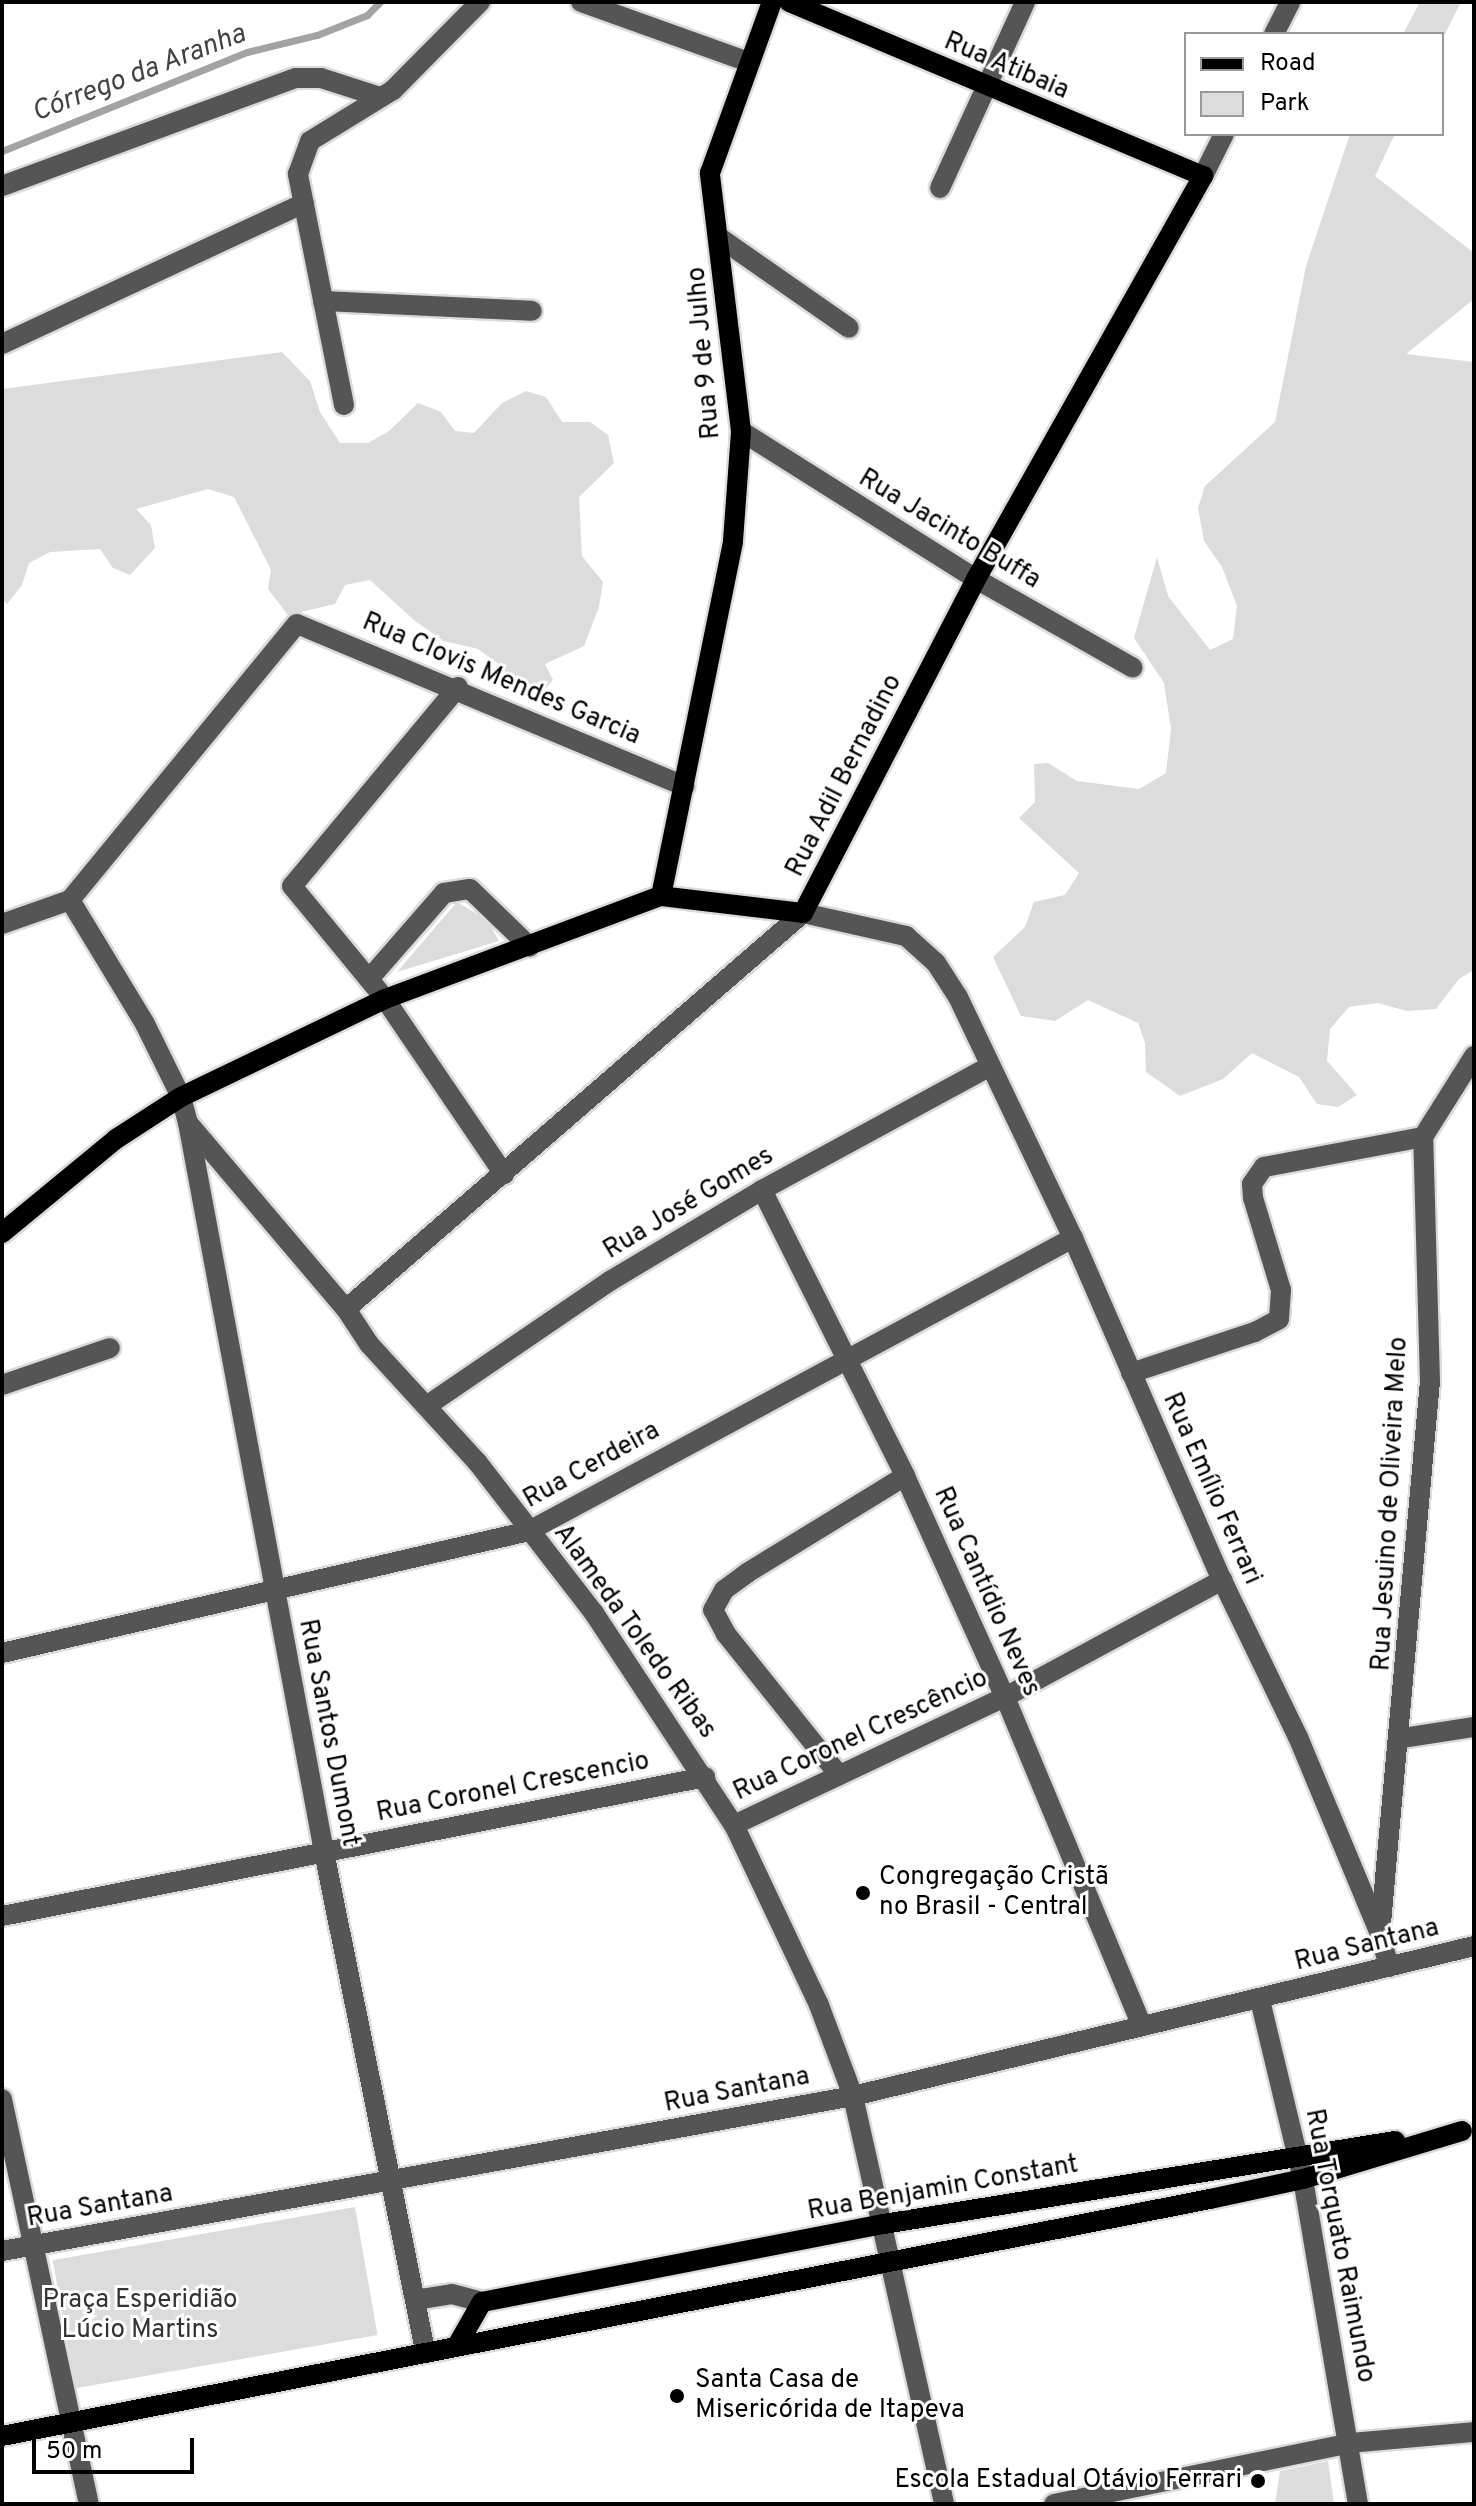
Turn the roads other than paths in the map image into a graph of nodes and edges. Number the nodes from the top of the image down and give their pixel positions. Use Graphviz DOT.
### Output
graph roads {
  1 [pos="480,2"];
  2 [pos="581,2"];
  3 [pos="772,2"];
  4 [pos="789,2"];
  5 [pos="1025,2"];
  6 [pos="1290,2"];
  7 [pos="1275,32"];
  8 [pos="749,62"];
  9 [pos="985,87"];
  10 [pos="380,97"];
  11 [pos="1223,136"];
  12 [pos="1203,176"];
  13 [pos="2,186"];
  14 [pos="940,188"];
  15 [pos="304,203"];
  16 [pos="720,238"];
  17 [pos="323,301"];
  18 [pos="532,311"];
  19 [pos="849,328"];
  20 [pos="2,344"];
  21 [pos="344,405"];
  22 [pos="741,431"];
  23 [pos="976,579"];
  24 [pos="1133,668"];
  25 [pos="458,687"];
  26 [pos="684,786"];
  27 [pos="661,896"];
  28 [pos="70,900"];
  29 [pos="803,913"];
  30 [pos="2,924"];
  31 [pos="530,947"];
  32 [pos="369,979"];
  33 [pos="385,999"];
  34 [pos="1474,1056"];
  35 [pos="989,1067"];
  36 [pos="181,1097"];
  37 [pos="188,1123"];
  38 [pos="1423,1137"];
  39 [pos="504,1174"];
  40 [pos="762,1190"];
  41 [pos="2,1233"];
  42 [pos="1073,1238"];
  43 [pos="346,1309"];
  44 [pos="110,1348"];
  45 [pos="846,1357"];
  46 [pos="1131,1373"];
  47 [pos="2,1385"];
  48 [pos="428,1405"];
  49 [pos="905,1476"];
  50 [pos="529,1531"];
  51 [pos="1222,1580"];
  52 [pos="274,1587"];
  53 [pos="2,1653"];
  54 [pos="1005,1697"];
  55 [pos="1474,1727"];
  56 [pos="1402,1738"];
  57 [pos="839,1775"];
  58 [pos="705,1777"];
  59 [pos="734,1825"];
  60 [pos="324,1852"];
  61 [pos="2,1916"];
  62 [pos="1380,1934"];
  63 [pos="1474,1946"];
  64 [pos="1389,1967"];
  65 [pos="1260,2000"];
  66 [pos="1142,2026"];
  67 [pos="853,2096"];
  68 [pos="2,2099"];
  69 [pos="1468,2130"];
  70 [pos="1298,2155"];
  71 [pos="1303,2179"];
  72 [pos="392,2182"];
  73 [pos="884,2224"];
  74 [pos="32,2245"];
  75 [pos="2,2251"];
  76 [pos="892,2257"];
  77 [pos="415,2300"];
  78 [pos="482,2302"];
  79 [pos="458,2344"];
  80 [pos="425,2350"];
  81 [pos="72,2420"];
  82 [pos="1474,2432"];
  83 [pos="2,2436"];
  84 [pos="1350,2443"];
  85 [pos="89,2504"];
  86 [pos="944,2504"];
  87 [pos="1054,2504"];
  88 [pos="1358,2504"];
  1 -- 10 [label="street"];
  2 -- 8 [label="street"];
  3 -- 8 [label="main road, Rua 9 de Julho"];
  4 -- 9 [label="main road, Rua Atibaia"];
  5 -- 9 [label="street"];
  6 -- 7 [label="street"];
  8 -- 16 [label="main road, Rua 9 de Julho"];
  9 -- 12 [label="main road, Rua Atibaia"];
  9 -- 14 [label="street"];
  10 -- 13 [label="street"];
  10 -- 15 [label="street"];
  11 -- 12 [label="street, Rua Adil Bernadino"];
  12 -- 23 [label="main road, Rua Adil Bernadino"];
  15 -- 17 [label="street"];
  15 -- 20 [label="street"];
  16 -- 19 [label="street"];
  16 -- 22 [label="main road, Rua 9 de Julho"];
  17 -- 18 [label="street"];
  17 -- 21 [label="street"];
  22 -- 23 [label="street, Rua Jacinto Buffa"];
  22 -- 26 [label="main road, Rua 9 de Julho"];
  23 -- 24 [label="street, Rua Jacinto Buffa"];
  23 -- 29 [label="main road, Rua Adil Bernadino"];
  25 -- 26 [label="street, Rua Clovis Mendes Garcia"];
  25 -- 28 [label="street, Rua Clovis Mendes Garcia"];
  25 -- 32 [label="street"];
  26 -- 27 [label="main road, Rua 9 de Julho"];
  27 -- 29 [label="main road"];
  27 -- 31 [label="main road"];
  28 -- 30 [label="street"];
  28 -- 36 [label="street, Alameda Toledo Ribas"];
  29 -- 35 [label="street, Rua Emílio Ferrari"];
  29 -- 39 [label="street, Rua Adil Bernadino"];
  31 -- 32 [label="street"];
  31 -- 33 [label="main road"];
  32 -- 33 [label="street"];
  33 -- 36 [label="main road"];
  33 -- 39 [label="street"];
  34 -- 38 [label="street"];
  35 -- 40 [label="street, Rua José Gomes"];
  35 -- 42 [label="street, Rua Emílio Ferrari"];
  36 -- 37 [label="street, Alameda Toledo Ribas"];
  36 -- 41 [label="main road"];
  37 -- 43 [label="street, Alameda Toledo Ribas"];
  37 -- 52 [label="street, Rua Santos Dumont"];
  38 -- 46 [label="street"];
  38 -- 56 [label="street, Rua Jesuino de Oliveira Melo"];
  39 -- 43 [label="street, Rua Adil Bernadino"];
  40 -- 45 [label="street, Rua Cantídio Neves"];
  40 -- 48 [label="street, Rua José Gomes"];
  42 -- 45 [label="street, Rua Cerdeira"];
  42 -- 46 [label="street, Rua Emílio Ferrari"];
  43 -- 48 [label="street, Alameda Toledo Ribas"];
  44 -- 47 [label="street"];
  45 -- 49 [label="street, Rua Cantídio Neves"];
  45 -- 50 [label="street, Rua Cerdeira"];
  46 -- 51 [label="street, Rua Emílio Ferrari"];
  48 -- 50 [label="street, Alameda Toledo Ribas"];
  49 -- 54 [label="street, Rua Cantídio Neves"];
  49 -- 57 [label="street"];
  50 -- 52 [label="street, Rua Cerdeira"];
  50 -- 58 [label="street, Alameda Toledo Ribas"];
  51 -- 54 [label="street, Rua Coronel Crescêncio"];
  51 -- 62 [label="street, Rua Emílio Ferrari"];
  52 -- 53 [label="street, Rua Cerdeira"];
  52 -- 60 [label="street, Rua Santos Dumont"];
  54 -- 57 [label="street, Rua Coronel Crescêncio"];
  54 -- 66 [label="street, Rua Cantídio Neves"];
  55 -- 56 [label="street"];
  56 -- 62 [label="street, Rua Jesuino de Oliveira Melo"];
  57 -- 59 [label="street, Rua Coronel Crescêncio"];
  58 -- 59 [label="street, Alameda Toledo Ribas"];
  58 -- 60 [label="street, Rua Coronel Crescencio"];
  59 -- 67 [label="street, Alameda Toledo Ribas"];
  60 -- 61 [label="street, Rua Coronel Crescencio"];
  60 -- 72 [label="street, Rua Santos Dumont"];
  62 -- 64 [label="street, Rua Jesuino de Oliveira Melo"];
  63 -- 64 [label="street, Rua Santana"];
  64 -- 65 [label="street, Rua Santana"];
  65 -- 66 [label="street, Rua Santana"];
  65 -- 70 [label="street, Rua Torquato Raimundo"];
  66 -- 67 [label="street, Rua Santana"];
  67 -- 72 [label="street, Rua Santana"];
  67 -- 73 [label="street, Alameda Toledo Ribas"];
  68 -- 74 [label="street"];
  69 -- 70 [label="main road, Rua Benjamin Constant"];
  69 -- 71 [label="main road, Rua Benjamin Constant"];
  70 -- 71 [label="street, Rua Torquato Raimundo"];
  70 -- 73 [label="main road, Rua Benjamin Constant"];
  71 -- 76 [label="main road, Rua Benjamin Constant"];
  71 -- 84 [label="street, Rua Torquato Raimundo"];
  72 -- 74 [label="street, Rua Santana"];
  72 -- 77 [label="street, Rua Santos Dumont"];
  73 -- 76 [label="street, Alameda Toledo Ribas"];
  73 -- 78 [label="main road, Rua Benjamin Constant"];
  74 -- 75 [label="street, Rua Santana"];
  74 -- 81 [label="street"];
  76 -- 79 [label="main road, Rua Benjamin Constant"];
  76 -- 86 [label="street, Alameda Toledo Ribas"];
  77 -- 78 [label="street"];
  77 -- 80 [label="street, Rua Santos Dumont"];
  78 -- 79 [label="main road"];
  79 -- 80 [label="main road, Rua Benjamin Constant"];
  80 -- 81 [label="main road, Rua Benjamin Constant"];
  81 -- 83 [label="main road, Rua Benjamin Constant"];
  81 -- 85 [label="street"];
  82 -- 84 [label="street"];
  84 -- 87 [label="street"];
  84 -- 88 [label="street, Rua Torquato Raimundo"];
}
